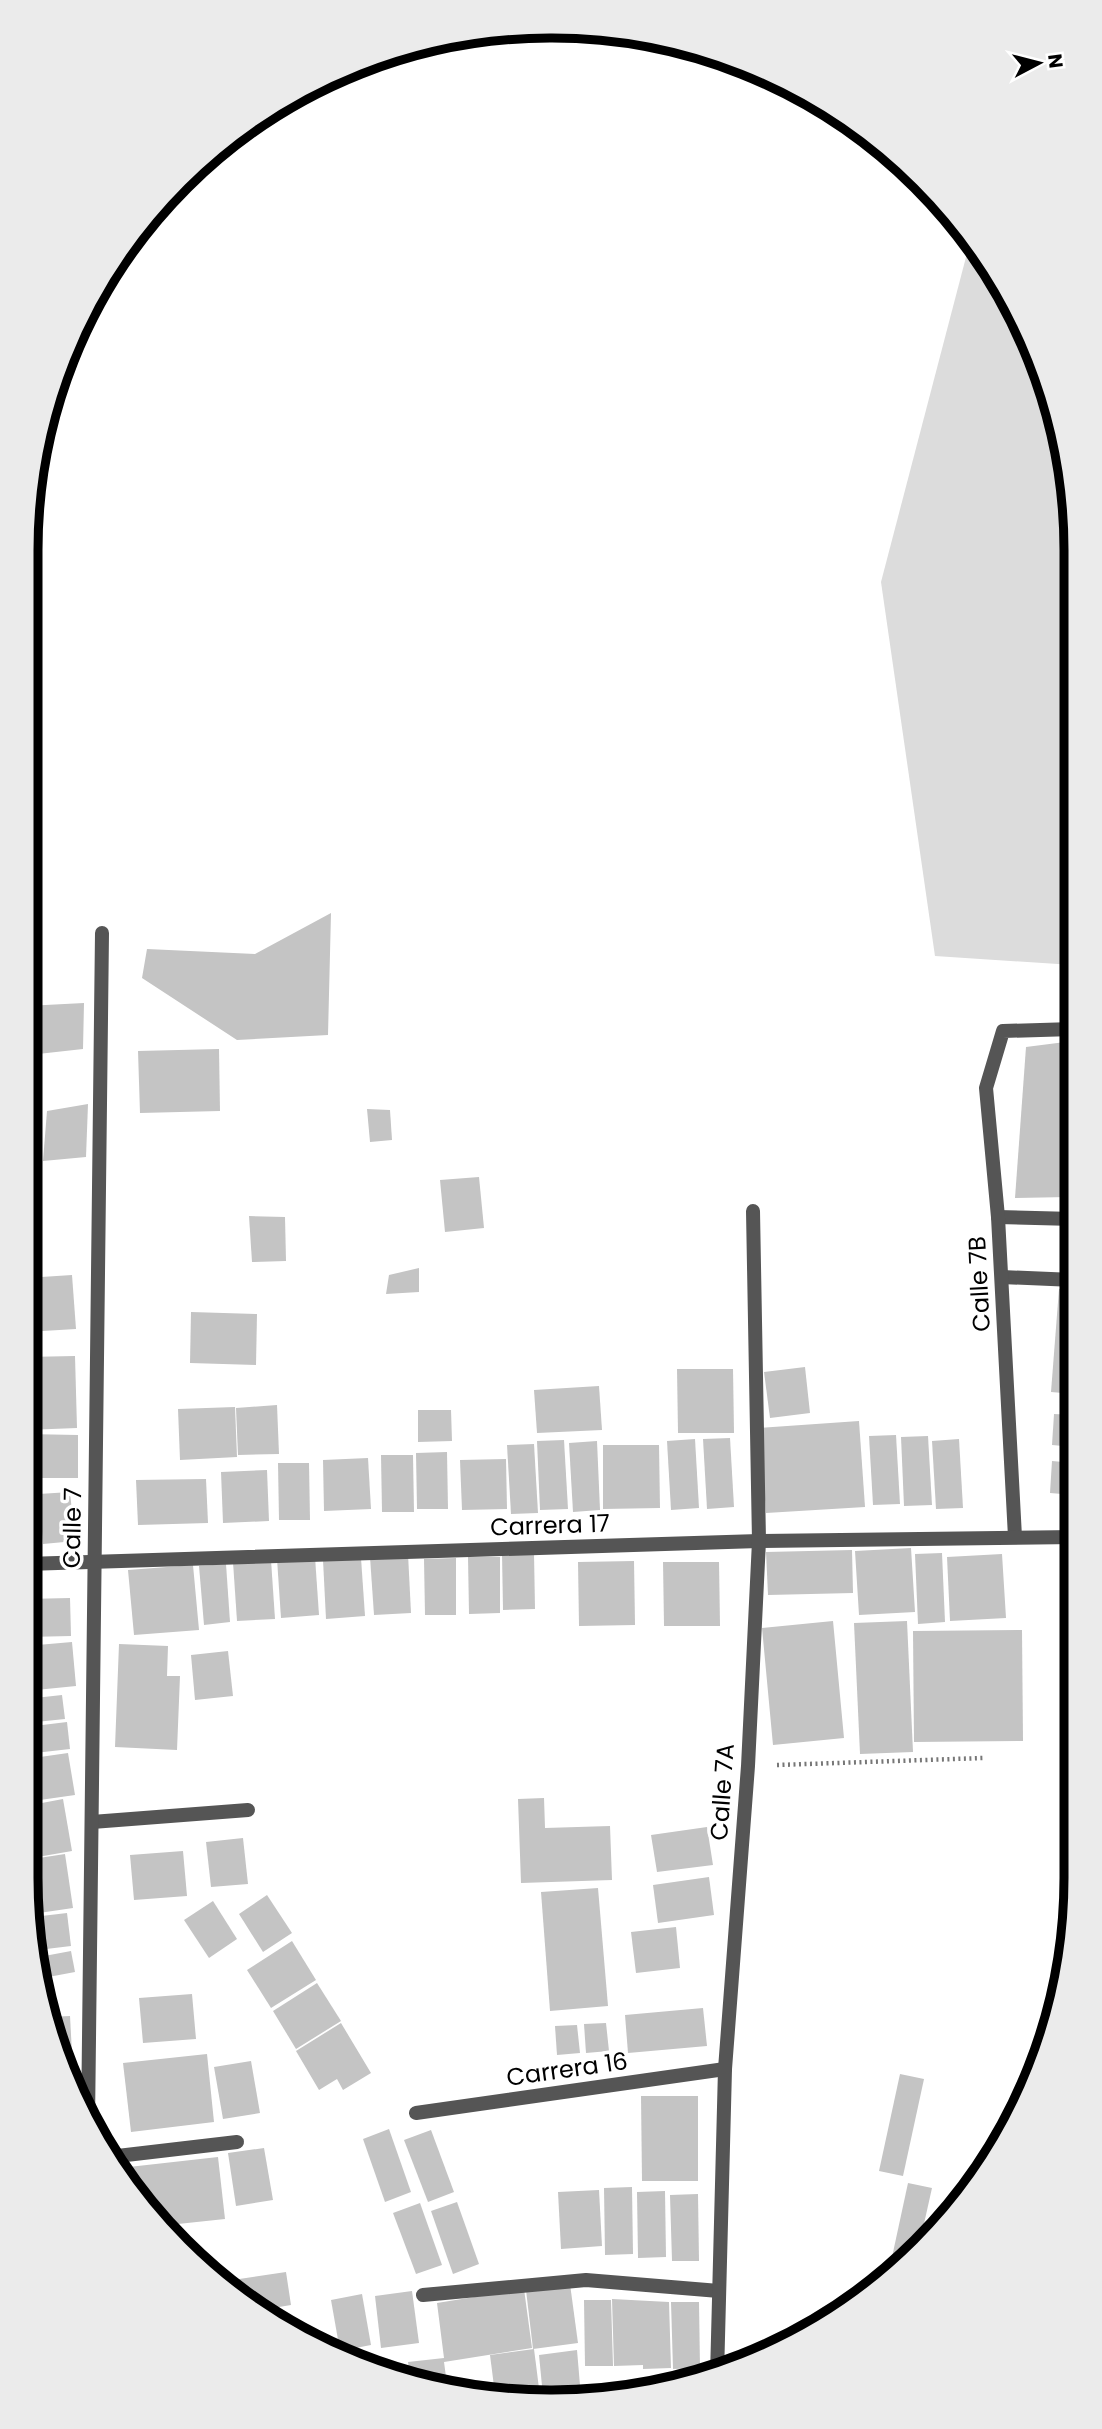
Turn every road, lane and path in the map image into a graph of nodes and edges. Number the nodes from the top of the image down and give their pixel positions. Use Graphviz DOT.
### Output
graph roads {
  1 [pos="102,933"];
  2 [pos="1064,1030"];
  3 [pos="753,1211"];
  4 [pos="998,1217"];
  5 [pos="1064,1219"];
  6 [pos="1002,1278"];
  7 [pos="1064,1280"];
  8 [pos="1015,1537"];
  9 [pos="1064,1537"];
  10 [pos="759,1541"];
  11 [pos="95,1562"];
  12 [pos="38,1564"];
  13 [pos="984,1758"];
  14 [pos="748,1766"];
  15 [pos="248,1810"];
  16 [pos="92,1822"];
  17 [pos="724,2069"];
  18 [pos="87,2096"];
  19 [pos="416,2113"];
  20 [pos="237,2143"];
  21 [pos="120,2156"];
  22 [pos="719,2291"];
  23 [pos="423,2295"];
  24 [pos="717,2362"];
  1 -- 11 [label="street, Calle 7"];
  2 -- 4 [label="street, Calle 7B"];
  3 -- 10 [label="street, Calle 7A"];
  4 -- 5 [label="street"];
  4 -- 6 [label="street, Calle 7B"];
  6 -- 7 [label="street"];
  6 -- 8 [label="street, Calle 7B"];
  8 -- 9 [label="street, Carrera 17"];
  8 -- 10 [label="street, Carrera 17"];
  10 -- 11 [label="street, Carrera 17"];
  10 -- 14 [label="street, Calle 7A"];
  11 -- 12 [label="street, Carrera 17"];
  11 -- 16 [label="street, Calle 7"];
  13 -- 14 [label="path"];
  14 -- 17 [label="street, Calle 7A"];
  15 -- 16 [label="street"];
  16 -- 18 [label="street, Calle 7"];
  17 -- 19 [label="street, Carrera 16"];
  17 -- 22 [label="street, Calle 7A"];
  20 -- 21 [label="street"];
  22 -- 23 [label="street"];
  22 -- 24 [label="street, Calle 7A"];
}
